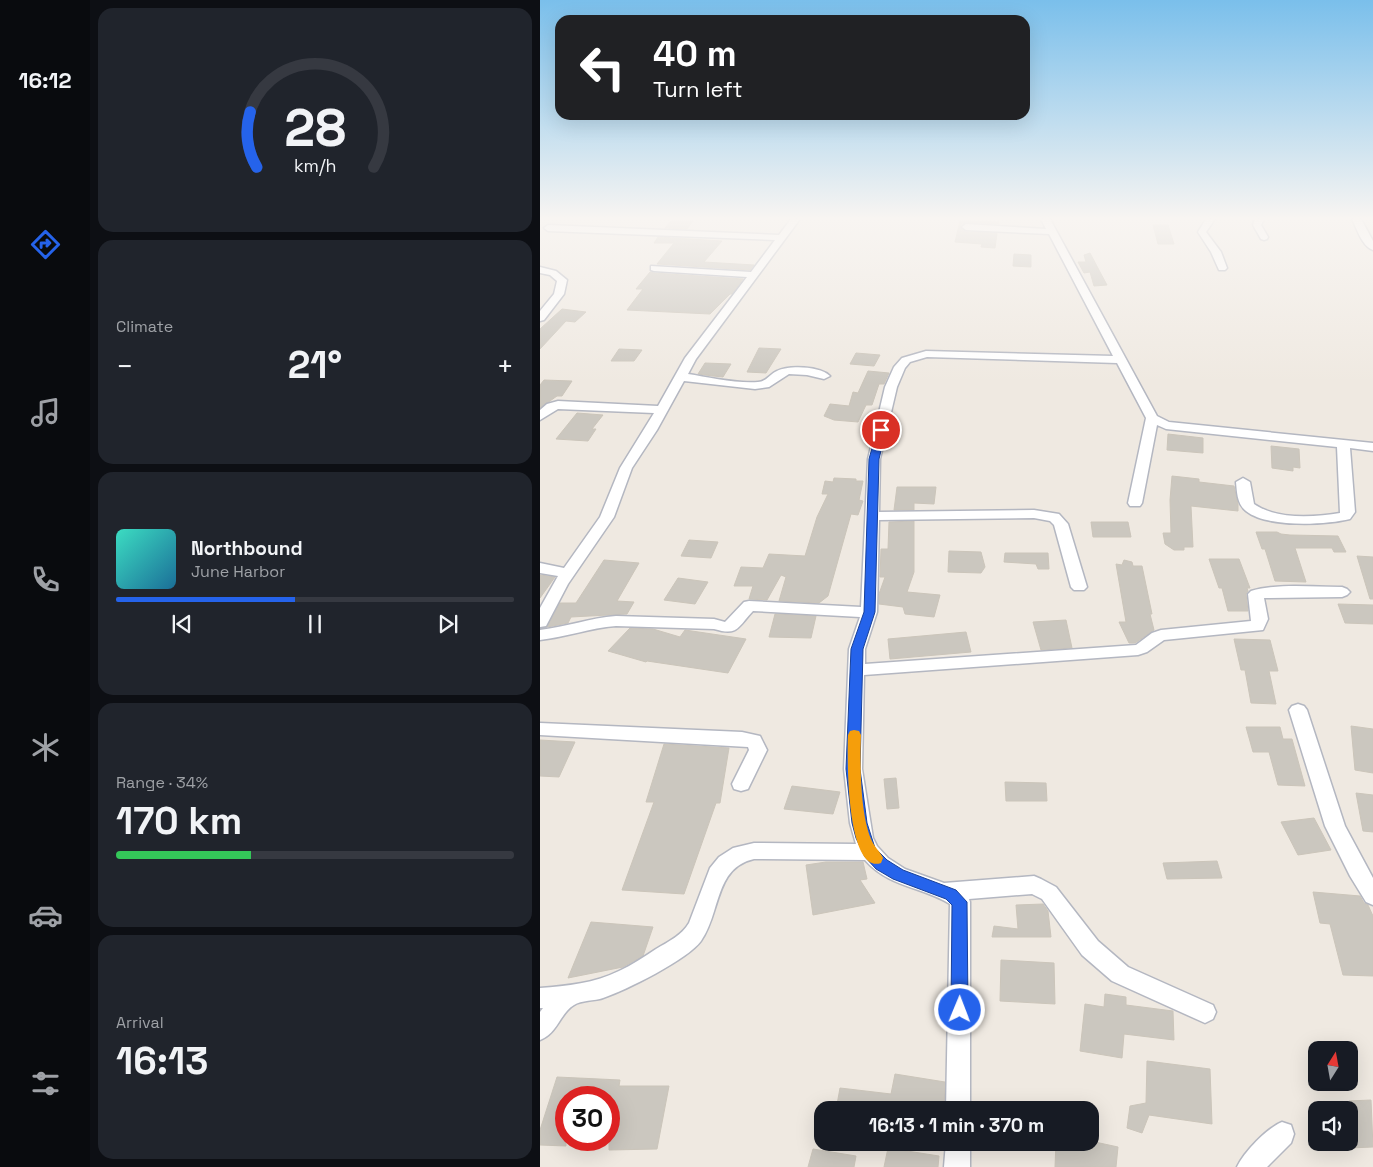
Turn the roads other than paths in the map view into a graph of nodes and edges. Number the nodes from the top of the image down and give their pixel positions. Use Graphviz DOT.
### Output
graph roads {
  1 [pos="554,273"];
  2 [pos="733,273"];
  3 [pos="1075,273"];
  4 [pos="755,275"];
  5 [pos="540,318"];
  6 [pos="1121,360"];
  7 [pos="680,376"];
  8 [pos="824,376"];
  9 [pos="662,410"];
  10 [pos="540,416"];
  11 [pos="1152,418"];
  12 [pos="1343,444"];
  13 [pos="1373,447"];
  14 [pos="1243,482"];
  15 [pos="1136,503"];
  16 [pos="874,516"];
  17 [pos="540,568"];
  18 [pos="568,573"];
  19 [pos="1079,587"];
  20 [pos="1342,592"];
  21 [pos="869,612"];
  22 [pos="540,622"];
  23 [pos="540,635"];
  24 [pos="856,670"];
  25 [pos="1298,710"];
  26 [pos="540,729"];
  27 [pos="741,784"];
  28 [pos="870,852"];
  29 [pos="944,892"];
  30 [pos="1373,895"];
  31 [pos="567,996"];
  32 [pos="540,998"];
  33 [pos="1205,1012"];
  34 [pos="540,1029"];
  35 [pos="958,1101"];
  36 [pos="1282,1134"];
  37 [pos="958,1151"];
  38 [pos="957,1167"];
  39 [pos="1250,1167"];
  1 -- 5 [label="street"];
  2 -- 4 [label="street"];
  3 -- 6 [label="street"];
  4 -- 7 [label="street"];
  6 -- 11 [label="street"];
  6 -- 16 [label="street"];
  7 -- 8 [label="street"];
  7 -- 9 [label="street"];
  9 -- 10 [label="street"];
  9 -- 18 [label="street"];
  11 -- 12 [label="street"];
  11 -- 15 [label="street"];
  12 -- 13 [label="street"];
  12 -- 14 [label="street"];
  16 -- 19 [label="street"];
  16 -- 21 [label="street"];
  17 -- 18 [label="street"];
  18 -- 22 [label="street"];
  20 -- 24 [label="street"];
  21 -- 23 [label="street"];
  21 -- 24 [label="street"];
  24 -- 28 [label="street"];
  25 -- 30 [label="street"];
  26 -- 27 [label="street"];
  28 -- 29 [label="street"];
  28 -- 31 [label="street"];
  29 -- 33 [label="street"];
  29 -- 35 [label="street"];
  31 -- 32 [label="street"];
  31 -- 34 [label="street"];
  36 -- 39 [label="street"];
  37 -- 38 [label="street"];
}
